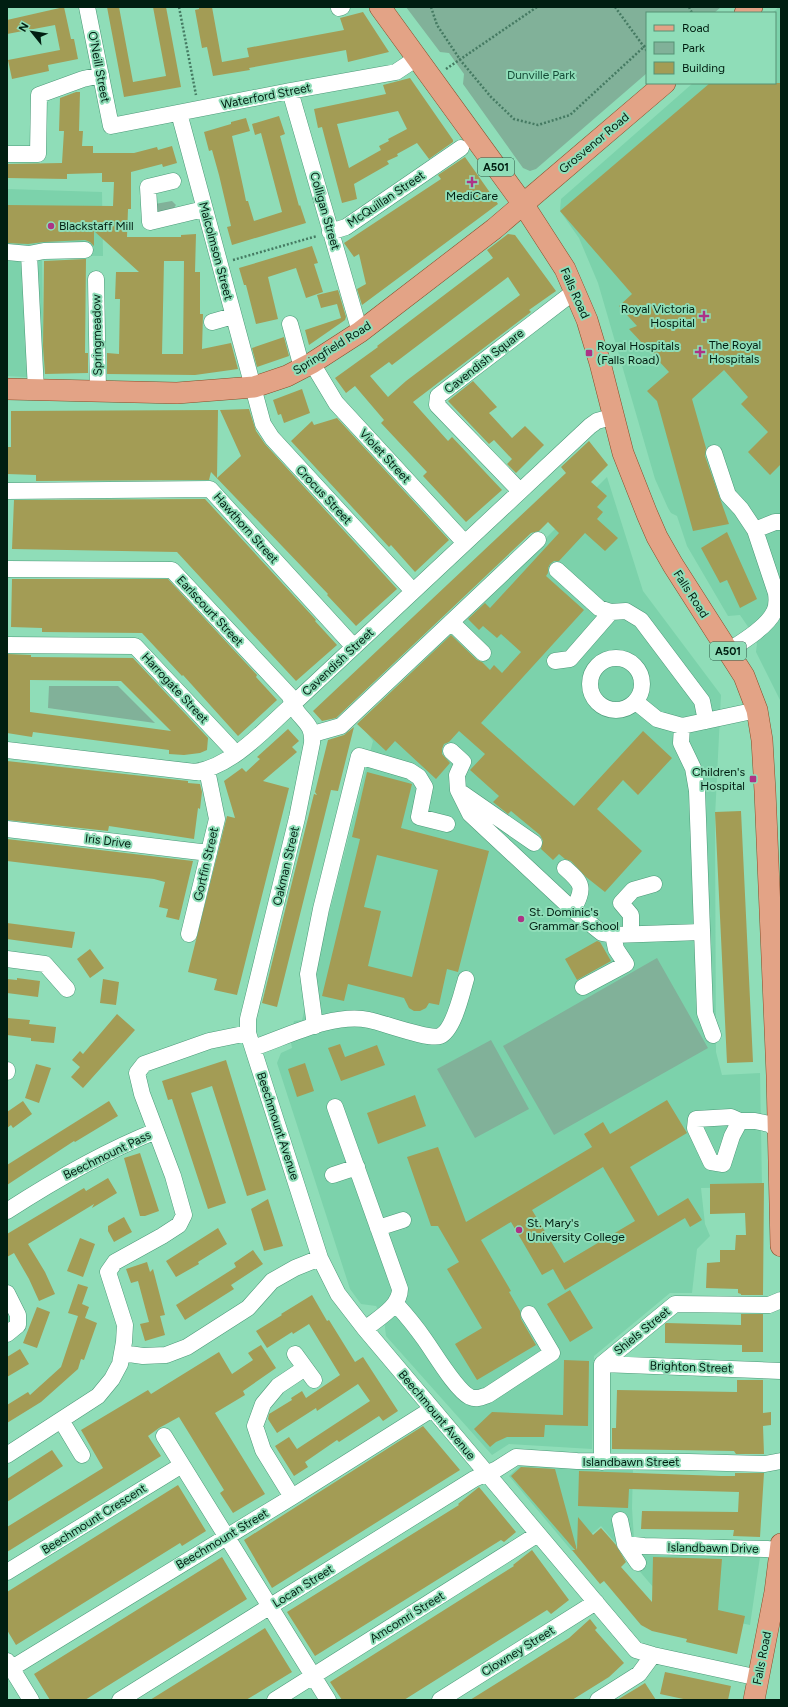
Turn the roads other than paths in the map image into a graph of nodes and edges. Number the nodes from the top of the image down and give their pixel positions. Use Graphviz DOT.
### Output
graph roads {
  1 [pos="87,7"];
  2 [pos="380,7"];
  3 [pos="417,58"];
  4 [pos="101,75"];
  5 [pos="664,84"];
  6 [pos="290,91"];
  7 [pos="179,113"];
  8 [pos="111,126"];
  9 [pos="461,148"];
  10 [pos="7,154"];
  11 [pos="172,181"];
  12 [pos="523,204"];
  13 [pos="204,209"];
  14 [pos="330,232"];
  15 [pos="85,250"];
  16 [pos="7,252"];
  17 [pos="29,254"];
  18 [pos="96,279"];
  19 [pos="575,291"];
  20 [pos="233,316"];
  21 [pos="212,322"];
  22 [pos="290,324"];
  23 [pos="360,332"];
  24 [pos="307,366"];
  25 [pos="254,388"];
  26 [pos="7,389"];
  27 [pos="36,390"];
  28 [pos="98,391"];
  29 [pos="615,416"];
  30 [pos="714,454"];
  31 [pos="7,491"];
  32 [pos="520,491"];
  33 [pos="781,522"];
  34 [pos="755,530"];
  35 [pos="538,540"];
  36 [pos="466,543"];
  37 [pos="7,569"];
  38 [pos="557,570"];
  39 [pos="413,591"];
  40 [pos="611,612"];
  41 [pos="451,622"];
  42 [pos="7,645"];
  43 [pos="354,646"];
  44 [pos="728,652"];
  45 [pos="483,653"];
  46 [pos="555,661"];
  47 [pos="636,702"];
  48 [pos="293,704"];
  49 [pos="757,710"];
  50 [pos="706,721"];
  51 [pos="682,726"];
  52 [pos="313,734"];
  53 [pos="7,750"];
  54 [pos="451,751"];
  55 [pos="235,754"];
  56 [pos="207,770"];
  57 [pos="458,790"];
  58 [pos="447,824"];
  59 [pos="7,829"];
  60 [pos="534,843"];
  61 [pos="209,853"];
  62 [pos="565,868"];
  63 [pos="654,884"];
  64 [pos="574,910"];
  65 [pos="701,932"];
  66 [pos="189,934"];
  67 [pos="631,934"];
  68 [pos="614,935"];
  69 [pos="7,959"];
  70 [pos="466,979"];
  71 [pos="583,988"];
  72 [pos="67,989"];
  73 [pos="315,1026"];
  74 [pos="713,1035"];
  75 [pos="250,1040"];
  76 [pos="779,1076"];
  77 [pos="335,1107"];
  78 [pos="740,1121"];
  79 [pos="156,1131"];
  80 [pos="779,1131"];
  81 [pos="357,1167"];
  82 [pos="333,1175"];
  83 [pos="780,1196"];
  84 [pos="7,1211"];
  85 [pos="403,1220"];
  86 [pos="378,1228"];
  87 [pos="781,1246"];
  88 [pos="320,1258"];
  89 [pos="7,1293"];
  90 [pos="781,1300"];
  91 [pos="396,1304"];
  92 [pos="529,1314"];
  93 [pos="365,1329"];
  94 [pos="7,1334"];
  95 [pos="122,1353"];
  96 [pos="296,1354"];
  97 [pos="602,1364"];
  98 [pos="781,1371"];
  99 [pos="432,1408"];
  100 [pos="61,1420"];
  101 [pos="164,1436"];
  102 [pos="7,1455"];
  103 [pos="82,1455"];
  104 [pos="781,1461"];
  105 [pos="602,1462"];
  106 [pos="182,1465"];
  107 [pos="486,1474"];
  108 [pos="292,1497"];
  109 [pos="620,1520"];
  110 [pos="538,1534"];
  111 [pos="226,1537"];
  112 [pos="625,1544"];
  113 [pos="781,1544"];
  114 [pos="781,1551"];
  115 [pos="638,1563"];
  116 [pos="7,1572"];
  117 [pos="596,1602"];
  118 [pos="269,1607"];
  119 [pos="776,1619"];
  120 [pos="653,1655"];
  121 [pos="9,1664"];
  122 [pos="314,1676"];
  123 [pos="759,1678"];
  124 [pos="31,1700"];
  125 [pos="120,1700"];
  126 [pos="275,1700"];
  127 [pos="328,1700"];
  128 [pos="440,1700"];
  129 [pos="598,1700"];
  130 [pos="754,1700"];
  1 -- 4 [label="street, O'Neill Street"];
  2 -- 3 [label="main road, Falls Road / A501"];
  3 -- 6 [label="street, Waterford Street"];
  3 -- 12 [label="main road, Falls Road / A501"];
  4 -- 8 [label="street, O'Neill Street"];
  4 -- 10 [label="street"];
  5 -- 12 [label="main road, Grosvenor Road"];
  6 -- 7 [label="street, Waterford Street"];
  6 -- 14 [label="street, Colligan Street"];
  7 -- 8 [label="street, Waterford Street"];
  7 -- 13 [label="street, Malcolmson Street"];
  9 -- 14 [label="street, McQuillan Street"];
  11 -- 13 [label="street"];
  12 -- 19 [label="main road, Falls Road / A501"];
  12 -- 23 [label="main road, Springfield Road"];
  13 -- 20 [label="street, Malcolmson Street"];
  14 -- 23 [label="street, Colligan Street"];
  15 -- 17 [label="street"];
  16 -- 17 [label="street"];
  17 -- 27 [label="street"];
  18 -- 28 [label="street, Springmeadow"];
  19 -- 29 [label="main road, Falls Road / A501"];
  19 -- 32 [label="street, Cavendish Square"];
  20 -- 21 [label="street"];
  20 -- 25 [label="street, Malcolmson Street"];
  22 -- 24 [label="street, Violet Street"];
  23 -- 24 [label="main road, Springfield Road"];
  24 -- 25 [label="main road, Springfield Road"];
  24 -- 36 [label="street, Violet Street"];
  25 -- 28 [label="main road, Springfield Road"];
  25 -- 39 [label="street, Crocus Street"];
  26 -- 27 [label="main road, Springfield Road"];
  27 -- 28 [label="main road, Springfield Road"];
  29 -- 32 [label="street, Cavendish Street"];
  29 -- 44 [label="main road, Falls Road / A501"];
  30 -- 34 [label="street"];
  31 -- 43 [label="street, Hawthorn Street"];
  32 -- 36 [label="street, Cavendish Street"];
  33 -- 34 [label="street"];
  34 -- 44 [label="street"];
  35 -- 41 [label="street"];
  36 -- 39 [label="street, Cavendish Street"];
  37 -- 48 [label="street, Earlscourt Street"];
  38 -- 40 [label="street"];
  39 -- 43 [label="street, Cavendish Street"];
  40 -- 46 [label="street"];
  40 -- 50 [label="street"];
  41 -- 45 [label="street"];
  41 -- 52 [label="street"];
  42 -- 55 [label="street, Harrogate Street"];
  43 -- 48 [label="street, Cavendish Street"];
  44 -- 49 [label="main road, Falls Road / A501"];
  47 -- 51 [label="street"];
  48 -- 52 [label="street"];
  48 -- 55 [label="street, Cavendish Street"];
  49 -- 50 [label="street"];
  49 -- 76 [label="main road, Falls Road / A501"];
  50 -- 51 [label="street"];
  51 -- 65 [label="street"];
  52 -- 75 [label="street, Oakman Street"];
  53 -- 56 [label="street, Cavendish Street"];
  54 -- 57 [label="street"];
  55 -- 56 [label="street, Cavendish Street"];
  56 -- 61 [label="street, Gortfin Street"];
  57 -- 60 [label="street"];
  57 -- 64 [label="street"];
  58 -- 73 [label="street"];
  59 -- 61 [label="street, Iris Drive"];
  61 -- 66 [label="street, Gortfin Street"];
  62 -- 64 [label="street"];
  63 -- 67 [label="street"];
  64 -- 68 [label="street"];
  65 -- 67 [label="street"];
  65 -- 74 [label="street"];
  67 -- 68 [label="street"];
  68 -- 71 [label="street"];
  69 -- 72 [label="street"];
  70 -- 73 [label="street"];
  73 -- 75 [label="street"];
  75 -- 79 [label="street, Beechmount Pass"];
  75 -- 88 [label="street, Beechmount Avenue"];
  76 -- 80 [label="main road, Falls Road / A501"];
  77 -- 81 [label="street"];
  78 -- 78 [label="street"];
  78 -- 80 [label="street"];
  79 -- 84 [label="street, Beechmount Pass"];
  79 -- 95 [label="street"];
  80 -- 83 [label="main road, Falls Road / A501"];
  81 -- 82 [label="street"];
  81 -- 86 [label="street"];
  83 -- 87 [label="main road, Falls Road / A501"];
  85 -- 86 [label="street"];
  86 -- 91 [label="street"];
  88 -- 93 [label="street, Beechmount Avenue"];
  88 -- 95 [label="street"];
  89 -- 94 [label="street"];
  90 -- 97 [label="street, Shiels Street"];
  91 -- 92 [label="street"];
  91 -- 93 [label="street"];
  93 -- 99 [label="street, Beechmount Avenue"];
  95 -- 100 [label="street"];
  96 -- 108 [label="street"];
  97 -- 98 [label="street, Brighton Street"];
  97 -- 105 [label="street"];
  99 -- 107 [label="street, Beechmount Avenue"];
  99 -- 108 [label="street, Beechmount Street"];
  100 -- 102 [label="street"];
  100 -- 103 [label="street"];
  101 -- 106 [label="street"];
  104 -- 105 [label="street, Islandbawn Street"];
  105 -- 107 [label="street, Islandbawn Street"];
  106 -- 111 [label="street"];
  106 -- 116 [label="street, Beechmount Crescent"];
  107 -- 110 [label="street, Beechmount Avenue"];
  107 -- 118 [label="street, Locan Street"];
  108 -- 111 [label="street, Beechmount Street"];
  109 -- 112 [label="street"];
  110 -- 117 [label="street, Beechmount Avenue"];
  110 -- 122 [label="street, Amcomri Street"];
  111 -- 118 [label="street"];
  111 -- 121 [label="street, Beechmount Street"];
  112 -- 114 [label="street, Islandbawn Drive"];
  112 -- 115 [label="street"];
  113 -- 114 [label="main road, Falls Road"];
  114 -- 119 [label="main road, Falls Road"];
  117 -- 120 [label="street, Beechmount Avenue"];
  117 -- 128 [label="street, Clowney Street"];
  118 -- 122 [label="street"];
  118 -- 125 [label="street, Locan Street"];
  119 -- 123 [label="main road, Falls Road"];
  120 -- 123 [label="street, Beechmount Avenue"];
  120 -- 129 [label="street"];
  121 -- 124 [label="street"];
  122 -- 126 [label="street, Amcomri Street"];
  122 -- 127 [label="street"];
  123 -- 130 [label="main road, Falls Road"];
}
